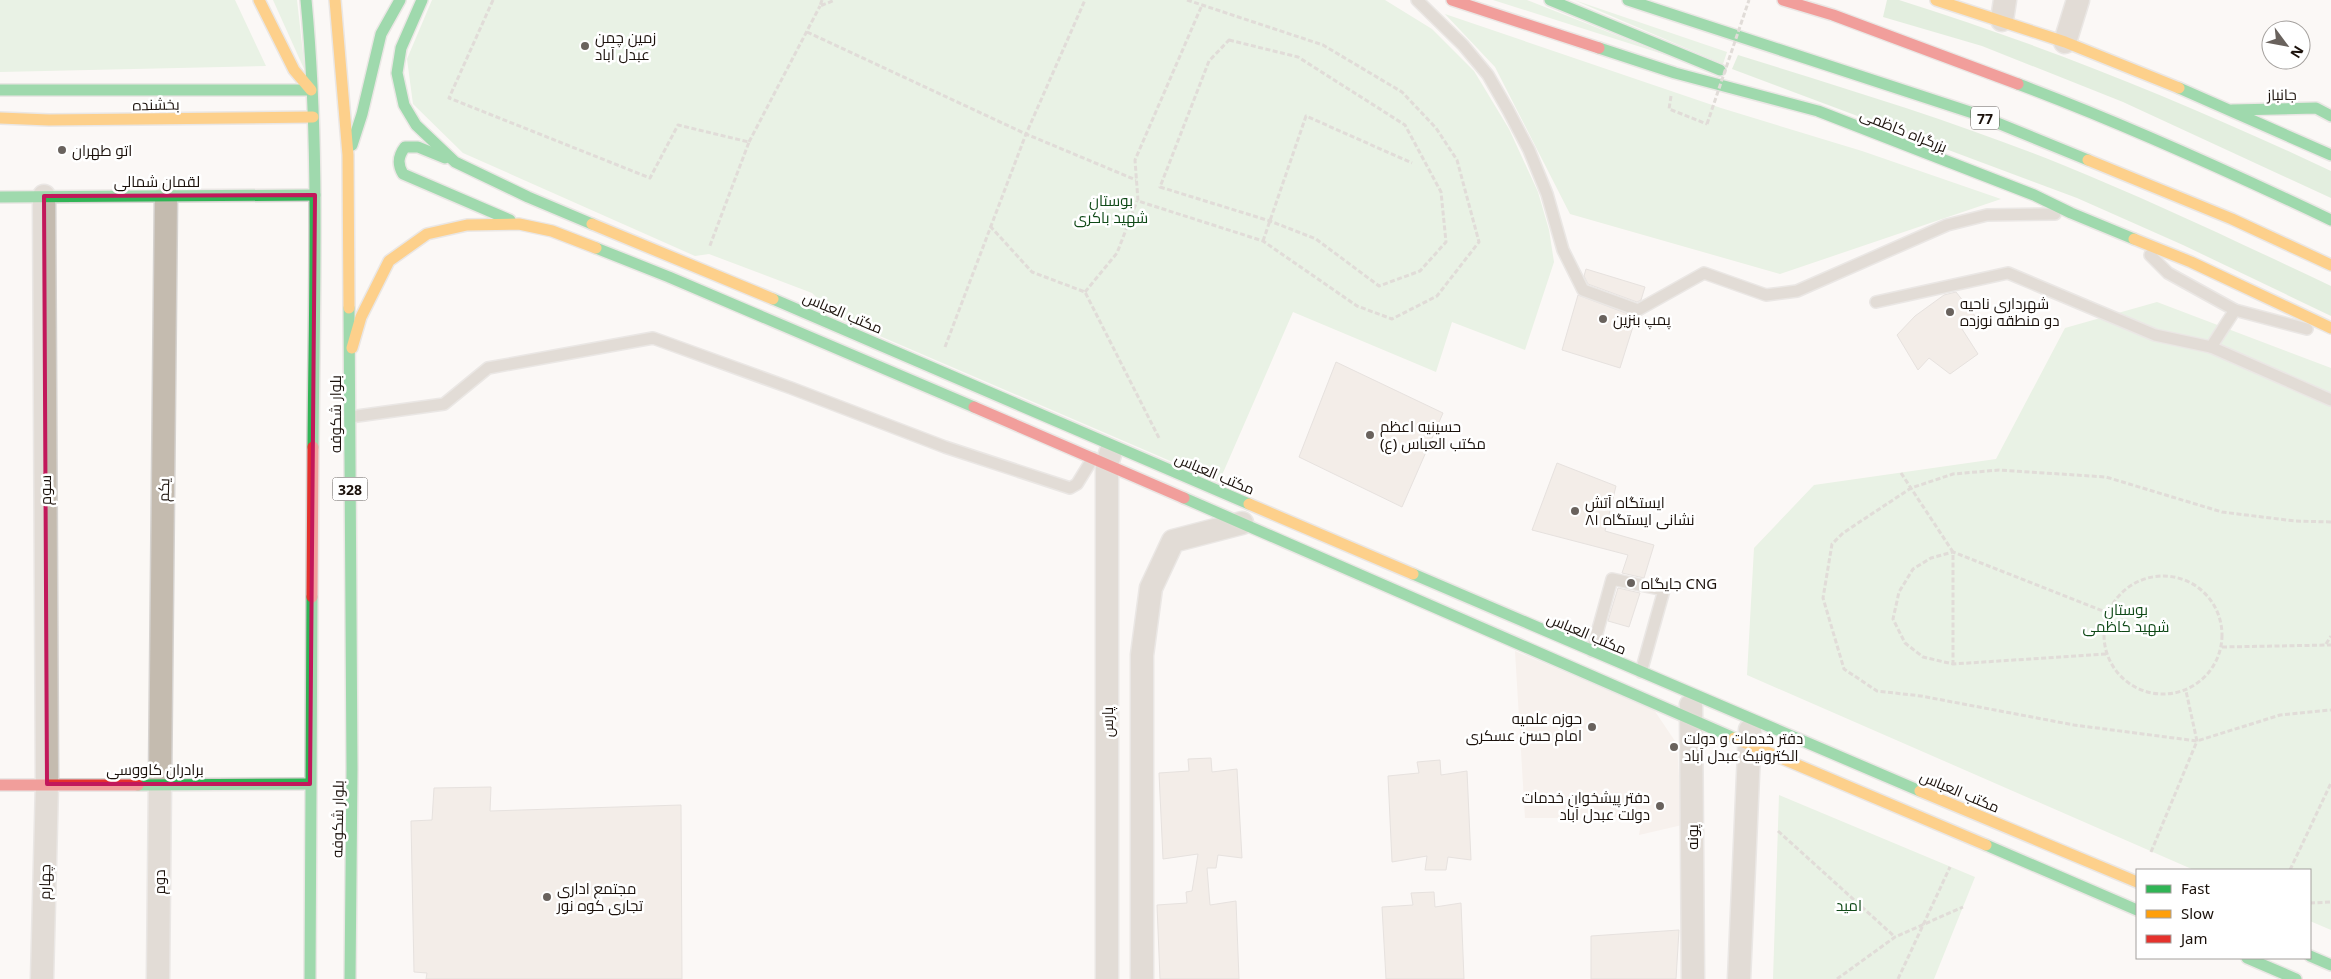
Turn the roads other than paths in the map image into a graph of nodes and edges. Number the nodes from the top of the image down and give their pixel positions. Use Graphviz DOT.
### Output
graph roads {
  1 [pos="259,0"];
  2 [pos="306,0"];
  3 [pos="335,0"];
  4 [pos="400,0"];
  5 [pos="422,0"];
  6 [pos="1417,0"];
  7 [pos="1452,0"];
  8 [pos="1550,0"];
  9 [pos="1628,0"];
  10 [pos="1783,0"];
  11 [pos="1812,0"];
  12 [pos="1936,0"];
  13 [pos="2078,0"];
  14 [pos="2003,10"];
  15 [pos="1832,15"];
  16 [pos="2065,42"];
  17 [pos="0,90"];
  18 [pos="311,90"];
  19 [pos="2232,110"];
  20 [pos="1818,111"];
  21 [pos="2331,116"];
  22 [pos="313,117"];
  23 [pos="0,118"];
  24 [pos="2331,155"];
  25 [pos="348,156"];
  26 [pos="455,162"];
  27 [pos="315,195"];
  28 [pos="0,196"];
  29 [pos="44,196"];
  30 [pos="166,196"];
  31 [pos="2071,213"];
  32 [pos="2331,220"];
  33 [pos="519,224"];
  34 [pos="2135,239"];
  35 [pos="2331,265"];
  36 [pos="1876,302"];
  37 [pos="2235,310"];
  38 [pos="2331,328"];
  39 [pos="2331,335"];
  40 [pos="2211,347"];
  41 [pos="350,359"];
  42 [pos="2331,400"];
  43 [pos="350,418"];
  44 [pos="1104,456"];
  45 [pos="1242,523"];
  46 [pos="1558,637"];
  47 [pos="1592,651"];
  48 [pos="1107,652"];
  49 [pos="1142,655"];
  50 [pos="1550,657"];
  51 [pos="1641,672"];
  52 [pos="1692,695"];
  53 [pos="1691,718"];
  54 [pos="1751,720"];
  55 [pos="1750,743"];
  56 [pos="47,784"];
  57 [pos="160,784"];
  58 [pos="310,784"];
  59 [pos="0,785"];
  60 [pos="2136,882"];
  61 [pos="2136,910"];
  62 [pos="2311,956"];
  63 [pos="2249,959"];
  64 [pos="2331,966"];
  65 [pos="42,979"];
  66 [pos="158,979"];
  67 [pos="310,979"];
  68 [pos="350,979"];
  69 [pos="1107,979"];
  70 [pos="1142,979"];
  71 [pos="1693,979"];
  72 [pos="1739,979"];
  73 [pos="2296,979"];
  1 -- 18 [label="main road"];
  2 -- 18 [label="main road, بلوار شکوفه"];
  3 -- 25 [label="main road, بلوار شکوفه / 328"];
  4 -- 25 [label="main road"];
  5 -- 26 [label="main road, مکتب العباس"];
  6 -- 31 [label="lane"];
  7 -- 20 [label="main road, بزرگراه کاظمی"];
  8 -- 20 [label="main road"];
  9 -- 35 [label="main road, 77"];
  10 -- 15 [label="main road"];
  11 -- 15 [label="main road"];
  12 -- 14 [label="main road"];
  13 -- 16 [label="street"];
  14 -- 16 [label="main road"];
  15 -- 32 [label="main road"];
  16 -- 19 [label="main road"];
  17 -- 18 [label="main road, بخشنده"];
  18 -- 22 [label="main road, بلوار شکوفه"];
  19 -- 21 [label="main road, جانباز"];
  19 -- 24 [label="main road"];
  20 -- 31 [label="main road, بزرگراه کاظمی"];
  22 -- 23 [label="main road, بخشنده"];
  22 -- 27 [label="main road, بلوار شکوفه"];
  25 -- 41 [label="main road, بلوار شکوفه / 328"];
  26 -- 33 [label="main road"];
  26 -- 44 [label="main road, مکتب العباس"];
  27 -- 30 [label="main road, لقمان شمالی"];
  27 -- 58 [label="main road, بلوار شکوفه / 328"];
  28 -- 29 [label="main road, لقمان شمالی"];
  29 -- 30 [label="main road, لقمان شمالی"];
  29 -- 56 [label="street, سوم"];
  30 -- 57 [label="street, یکم"];
  31 -- 34 [label="main road, بزرگراه کاظمی"];
  33 -- 41 [label="main road, مکتب العباس"];
  33 -- 44 [label="main road, مکتب العباس"];
  34 -- 37 [label="lane"];
  34 -- 38 [label="main road, بزرگراه کاظمی"];
  36 -- 40 [label="lane"];
  37 -- 39 [label="lane"];
  37 -- 40 [label="lane"];
  40 -- 42 [label="lane"];
  41 -- 43 [label="main road, بلوار شکوفه / 328"];
  43 -- 44 [label="lane"];
  43 -- 68 [label="main road, بلوار شکوفه / 328"];
  44 -- 45 [label="main road, مکتب العباس"];
  44 -- 46 [label="main road, مکتب العباس"];
  44 -- 48 [label="street, پارس"];
  45 -- 49 [label="street"];
  45 -- 50 [label="main road, مکتب العباس"];
  46 -- 47 [label="main road, مکتب العباس"];
  46 -- 50 [label="main road"];
  47 -- 51 [label="main road, مکتب العباس"];
  47 -- 51 [label="lane"];
  48 -- 49 [label="street"];
  48 -- 69 [label="street, پارس"];
  49 -- 70 [label="street"];
  50 -- 53 [label="main road, مکتب العباس"];
  51 -- 52 [label="main road, مکتب العباس"];
  52 -- 53 [label="street, پونه"];
  52 -- 54 [label="main road, مکتب العباس"];
  53 -- 55 [label="main road, مکتب العباس"];
  53 -- 71 [label="street, پونه"];
  54 -- 55 [label="street"];
  54 -- 60 [label="main road, مکتب العباس"];
  55 -- 61 [label="main road, مکتب العباس"];
  55 -- 72 [label="street"];
  56 -- 57 [label="main road, برادران کاووسی"];
  56 -- 59 [label="main road, برادران کاووسی"];
  56 -- 65 [label="street, چهارم"];
  57 -- 58 [label="main road, برادران کاووسی"];
  57 -- 66 [label="street, دوم"];
  58 -- 67 [label="main road, بلوار شکوفه / 328"];
  62 -- 64 [label="main road"];
  63 -- 73 [label="main road"];
}
